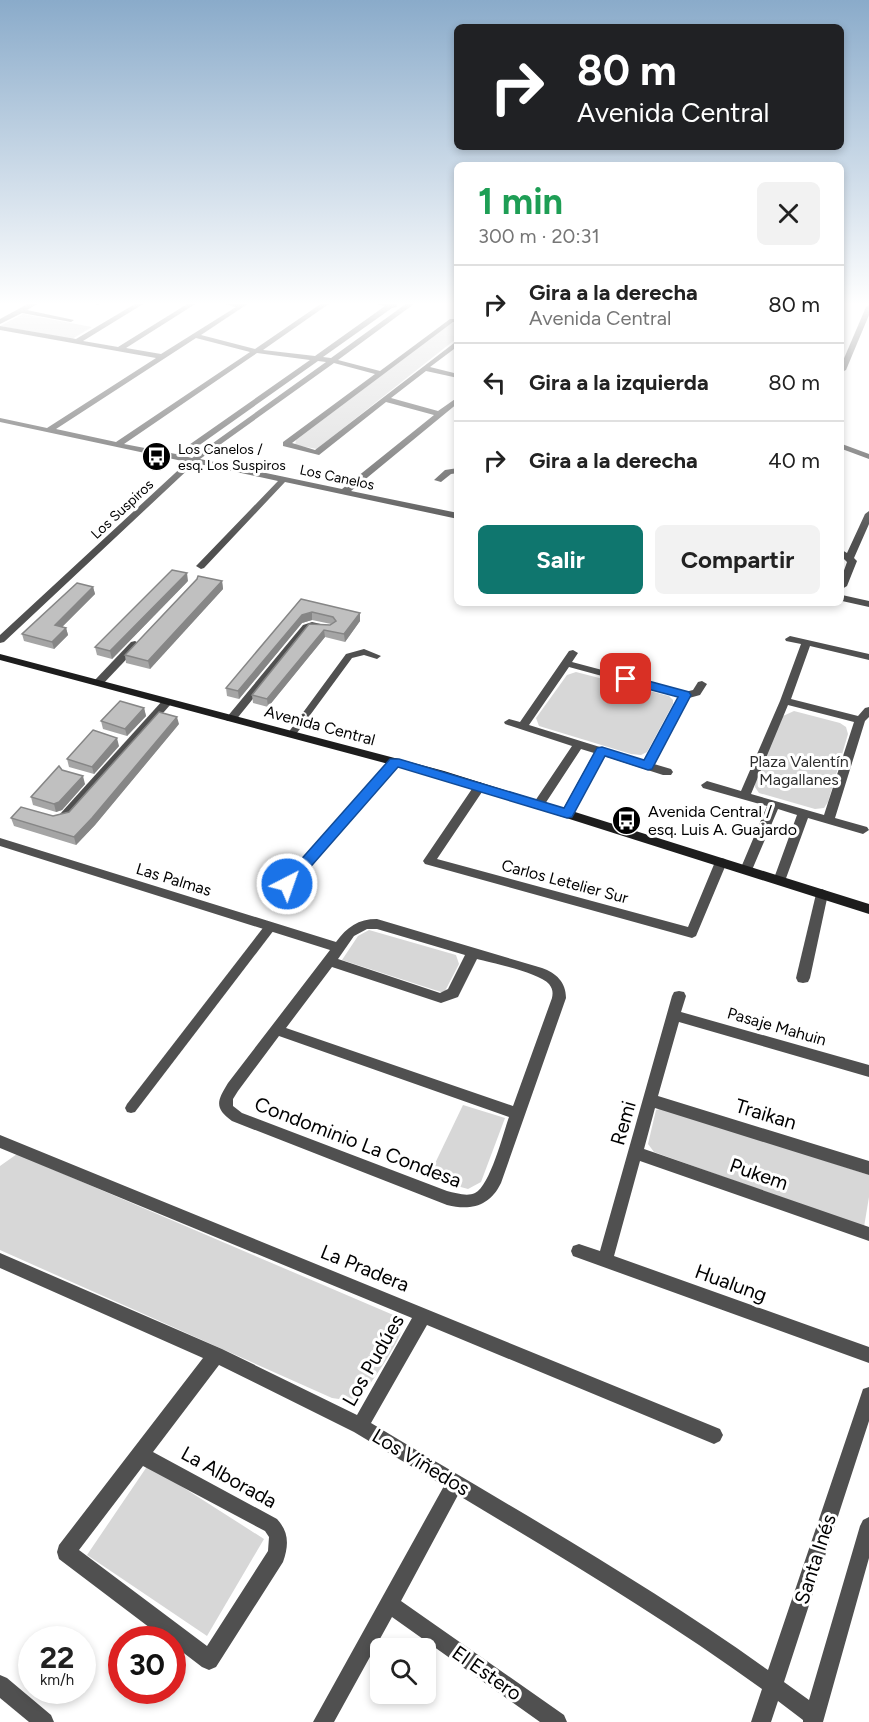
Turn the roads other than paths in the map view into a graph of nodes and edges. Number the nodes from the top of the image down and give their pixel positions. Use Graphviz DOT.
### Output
graph roads {
  1 [pos="126,381"];
  2 [pos="211,381"];
  3 [pos="283,381"];
  4 [pos="302,381"];
  5 [pos="369,381"];
  6 [pos="407,381"];
  7 [pos="385,399"];
  8 [pos="454,402"];
  9 [pos="439,414"];
  10 [pos="0,420"];
  11 [pos="49,430"];
  12 [pos="117,445"];
  13 [pos="844,447"];
  14 [pos="178,457"];
  15 [pos="869,457"];
  16 [pos="194,460"];
  17 [pos="454,471"];
  18 [pos="284,479"];
  19 [pos="438,480"];
  20 [pos="344,492"];
  21 [pos="869,514"];
  22 [pos="454,515"];
  23 [pos="846,555"];
  24 [pos="201,566"];
  25 [pos="844,581"];
  26 [pos="844,598"];
  27 [pos="869,604"];
  28 [pos="329,628"];
  29 [pos="141,638"];
  30 [pos="790,639"];
  31 [pos="0,640"];
  32 [pos="806,643"];
  33 [pos="573,653"];
  34 [pos="377,656"];
  35 [pos="0,657"];
  36 [pos="869,657"];
  37 [pos="566,663"];
  38 [pos="98,683"];
  39 [pos="702,684"];
  40 [pos="685,695"];
  41 [pos="785,701"];
  42 [pos="167,702"];
  43 [pos="869,710"];
  44 [pos="231,719"];
  45 [pos="860,720"];
  46 [pos="509,722"];
  47 [pos="523,726"];
  48 [pos="291,735"];
  49 [pos="579,743"];
  50 [pos="602,751"];
  51 [pos="395,762"];
  52 [pos="648,766"];
  53 [pos="667,772"];
  54 [pos="707,784"];
  55 [pos="480,786"];
  56 [pos="744,796"];
  57 [pos="539,804"];
  58 [pos="774,804"];
  59 [pos="567,813"];
  60 [pos="804,813"];
  61 [pos="56,818"];
  62 [pos="828,820"];
  63 [pos="863,830"];
  64 [pos="0,842"];
  65 [pos="721,862"];
  66 [pos="746,870"];
  67 [pos="779,881"];
  68 [pos="287,884"];
  69 [pos="822,894"];
  70 [pos="869,909"];
  71 [pos="270,927"];
  72 [pos="339,948"];
  73 [pos="472,953"];
  74 [pos="329,961"];
  75 [pos="803,978"];
  76 [pos="679,996"];
  77 [pos="674,1014"];
  78 [pos="277,1030"];
  79 [pos="869,1071"];
  80 [pos="650,1100"];
  81 [pos="131,1108"];
  82 [pos="518,1114"];
  83 [pos="2,1145"];
  84 [pos="635,1153"];
  85 [pos="869,1168"];
  86 [pos="869,1234"];
  87 [pos="579,1251"];
  88 [pos="0,1260"];
  89 [pos="605,1260"];
  90 [pos="423,1315"];
  91 [pos="869,1354"];
  92 [pos="216,1355"];
  93 [pos="869,1395"];
  94 [pos="360,1426"];
  95 [pos="714,1435"];
  96 [pos="141,1455"];
  97 [pos="456,1482"];
  98 [pos="869,1526"];
  99 [pos="389,1604"];
  100 [pos="0,1685"];
  101 [pos="773,1685"];
  102 [pos="813,1718"];
  103 [pos="44,1722"];
  104 [pos="323,1722"];
  105 [pos="557,1722"];
  106 [pos="761,1722"];
  1 -- 11 [label="street"];
  2 -- 12 [label="street"];
  3 -- 14 [label="street"];
  4 -- 16 [label="street, Los Suspiros"];
  5 -- 7 [label="street"];
  6 -- 7 [label="street"];
  7 -- 9 [label="street"];
  8 -- 9 [label="street"];
  9 -- 20 [label="street"];
  10 -- 11 [label="street, Los Canelos"];
  11 -- 12 [label="street, Los Canelos"];
  12 -- 14 [label="street, Los Canelos"];
  13 -- 15 [label="street"];
  14 -- 16 [label="street, Los Canelos"];
  16 -- 18 [label="street, Los Canelos"];
  16 -- 31 [label="street, Los Suspiros"];
  17 -- 19 [label="street"];
  18 -- 20 [label="street, Los Canelos"];
  18 -- 24 [label="street"];
  20 -- 22 [label="street, Los Canelos"];
  21 -- 23 [label="street"];
  23 -- 25 [label="street"];
  26 -- 27 [label="street"];
  28 -- 44 [label="street"];
  29 -- 38 [label="street"];
  30 -- 32 [label="street"];
  32 -- 36 [label="street"];
  32 -- 41 [label="street"];
  33 -- 37 [label="street"];
  34 -- 48 [label="lane"];
  35 -- 38 [label="street, Avenida Central"];
  37 -- 40 [label="street"];
  37 -- 47 [label="street"];
  38 -- 42 [label="street, Avenida Central"];
  39 -- 40 [label="street"];
  40 -- 52 [label="street"];
  41 -- 45 [label="street"];
  41 -- 56 [label="street"];
  42 -- 44 [label="street, Avenida Central"];
  42 -- 61 [label="street"];
  43 -- 45 [label="street"];
  44 -- 48 [label="street, Avenida Central"];
  45 -- 62 [label="street"];
  46 -- 47 [label="street"];
  47 -- 49 [label="street"];
  48 -- 51 [label="street, Avenida Central"];
  49 -- 50 [label="street"];
  49 -- 57 [label="street"];
  50 -- 52 [label="street"];
  50 -- 59 [label="street"];
  51 -- 55 [label="street, Avenida Central"];
  51 -- 68 [label="street"];
  52 -- 53 [label="street"];
  54 -- 56 [label="street"];
  55 -- 57 [label="street, Avenida Central"];
  55 -- 65 [label="street, Carlos Letelier Sur"];
  56 -- 58 [label="street"];
  57 -- 59 [label="street, Avenida Central"];
  58 -- 60 [label="street"];
  58 -- 66 [label="street"];
  59 -- 65 [label="street, Avenida Central"];
  60 -- 62 [label="street"];
  60 -- 67 [label="street"];
  62 -- 63 [label="street"];
  64 -- 71 [label="street, Las Palmas"];
  65 -- 66 [label="street, Avenida Central"];
  66 -- 67 [label="street, Avenida Central"];
  67 -- 69 [label="street, Avenida Central"];
  69 -- 70 [label="street, Avenida Central"];
  69 -- 75 [label="street"];
  71 -- 72 [label="street, Las Palmas"];
  71 -- 81 [label="lane"];
  72 -- 73 [label="street, Condominio La Condesa"];
  72 -- 74 [label="street, Condominio La Condesa"];
  73 -- 74 [label="street"];
  73 -- 82 [label="street, Condominio La Condesa"];
  74 -- 78 [label="street, Condominio La Condesa"];
  76 -- 77 [label="street, Remi"];
  77 -- 79 [label="street, Pasaje Mahuin"];
  77 -- 80 [label="street, Remi"];
  78 -- 82 [label="street"];
  78 -- 82 [label="street, Condominio La Condesa"];
  80 -- 84 [label="street, Remi"];
  80 -- 85 [label="street, Traikan"];
  83 -- 90 [label="street, La Pradera"];
  84 -- 86 [label="street, Pukem"];
  84 -- 89 [label="street, Remi"];
  87 -- 89 [label="street, Hualung"];
  88 -- 92 [label="street, Los Viñedos"];
  89 -- 91 [label="street, Hualung"];
  90 -- 94 [label="street, Los Pudúes"];
  90 -- 95 [label="street, La Pradera"];
  92 -- 94 [label="street, Los Viñedos"];
  92 -- 96 [label="street, La Alborada"];
  93 -- 101 [label="street, Santa Inés"];
  94 -- 97 [label="street, Los Viñedos"];
  96 -- 96 [label="street, La Alborada"];
  97 -- 99 [label="street"];
  97 -- 101 [label="street, Los Viñedos"];
  98 -- 102 [label="street"];
  99 -- 104 [label="street"];
  99 -- 105 [label="street, El Estero"];
  100 -- 103 [label="street"];
  101 -- 102 [label="street, Los Viñedos"];
  101 -- 106 [label="street, Santa Inés"];
}
